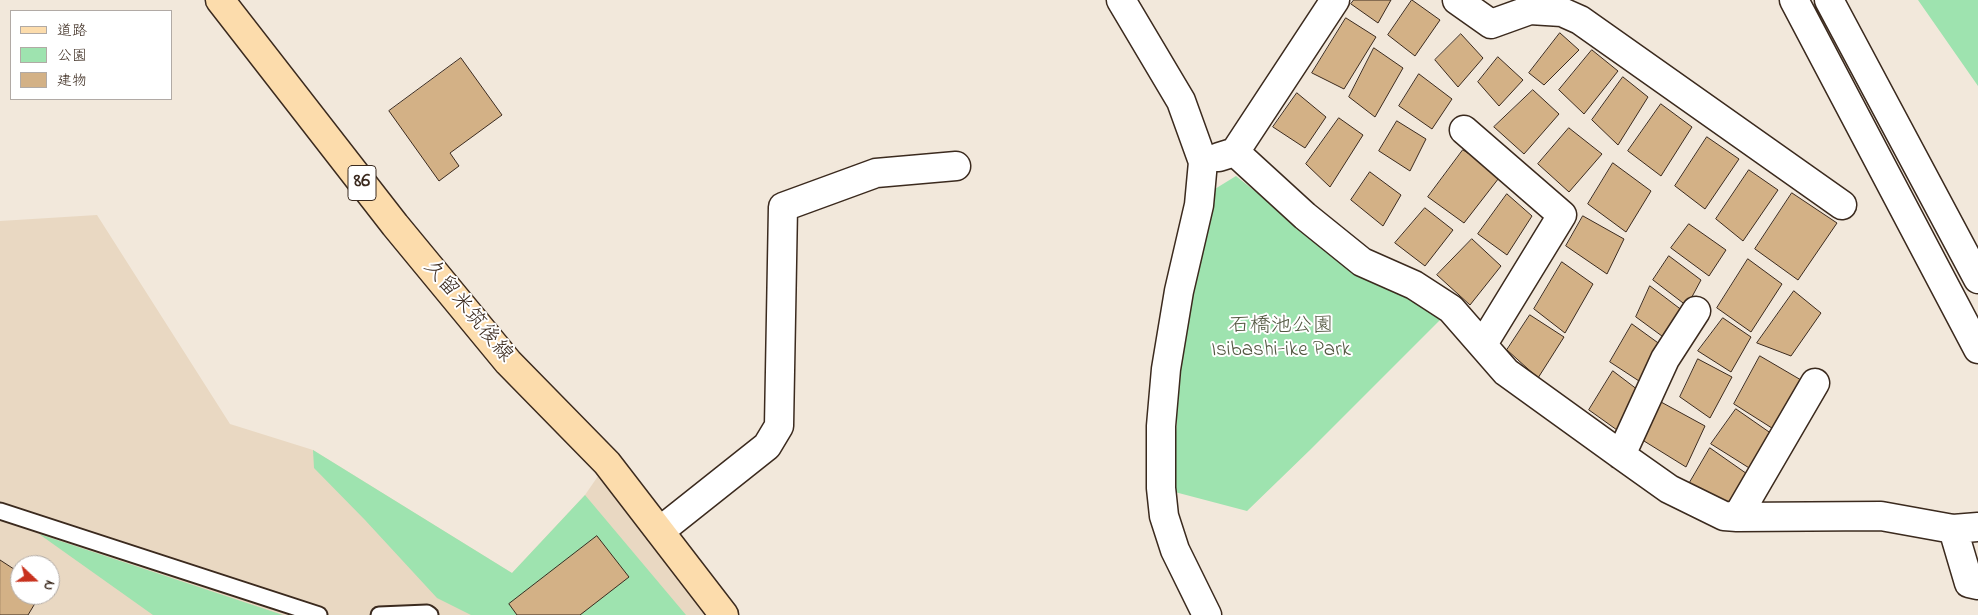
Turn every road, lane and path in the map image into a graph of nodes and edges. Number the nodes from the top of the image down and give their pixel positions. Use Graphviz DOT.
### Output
graph roads {
  1 [pos="220,0"];
  2 [pos="1121,0"];
  3 [pos="1335,0"];
  4 [pos="1457,0"];
  5 [pos="1794,0"];
  6 [pos="1829,0"];
  7 [pos="1464,130"];
  8 [pos="1235,152"];
  9 [pos="1203,162"];
  10 [pos="956,166"];
  11 [pos="1842,205"];
  12 [pos="1978,279"];
  13 [pos="1696,311"];
  14 [pos="1482,344"];
  15 [pos="1978,350"];
  16 [pos="1815,382"];
  17 [pos="1620,455"];
  18 [pos="0,511"];
  19 [pos="1737,518"];
  20 [pos="1965,528"];
  21 [pos="660,532"];
  22 [pos="1978,585"];
  23 [pos="319,615"];
  24 [pos="379,615"];
  25 [pos="430,615"];
  26 [pos="724,615"];
  27 [pos="1207,615"];
  1 -- 21 [label="main road, 久留米筑後線 / 86"];
  2 -- 9 [label="street"];
  3 -- 8 [label="street"];
  4 -- 11 [label="street"];
  5 -- 15 [label="street"];
  6 -- 12 [label="street"];
  7 -- 14 [label="street"];
  8 -- 9 [label="street"];
  8 -- 14 [label="street"];
  9 -- 27 [label="street"];
  10 -- 21 [label="street"];
  13 -- 17 [label="street"];
  14 -- 17 [label="street"];
  16 -- 19 [label="street"];
  17 -- 19 [label="street"];
  18 -- 23 [label="lane"];
  19 -- 20 [label="street"];
  20 -- 22 [label="street"];
  21 -- 26 [label="main road, 久留米筑後線 / 86"];
  24 -- 25 [label="lane"];
}
